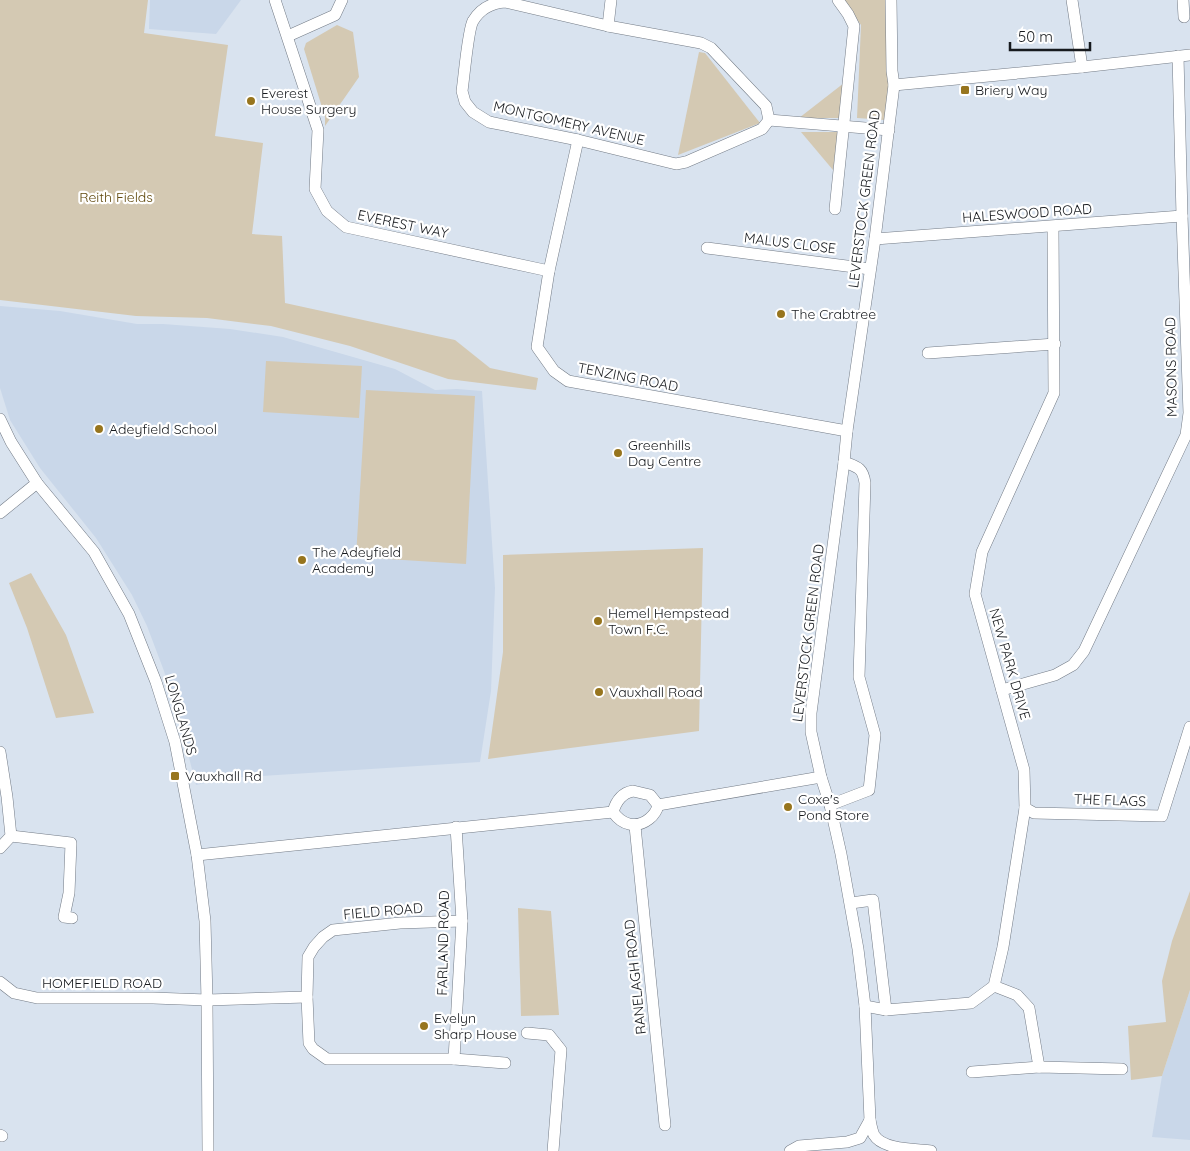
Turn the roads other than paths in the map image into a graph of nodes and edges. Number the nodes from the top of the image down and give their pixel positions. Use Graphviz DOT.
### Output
graph roads {
  1 [pos="275,0"];
  2 [pos="342,0"];
  3 [pos="611,0"];
  4 [pos="838,0"];
  5 [pos="892,0"];
  6 [pos="1072,0"];
  7 [pos="1183,0"];
  8 [pos="1184,17"];
  9 [pos="608,26"];
  10 [pos="288,36"];
  11 [pos="1190,54"];
  12 [pos="1178,56"];
  13 [pos="1082,67"];
  14 [pos="894,85"];
  15 [pos="769,120"];
  16 [pos="843,126"];
  17 [pos="889,130"];
  18 [pos="578,140"];
  19 [pos="835,209"];
  20 [pos="1182,216"];
  21 [pos="1053,227"];
  22 [pos="875,239"];
  23 [pos="707,248"];
  24 [pos="870,269"];
  25 [pos="549,271"];
  26 [pos="1055,344"];
  27 [pos="928,353"];
  28 [pos="1190,413"];
  29 [pos="0,419"];
  30 [pos="847,431"];
  31 [pos="844,462"];
  32 [pos="37,483"];
  33 [pos="0,513"];
  34 [pos="1002,690"];
  35 [pos="1190,727"];
  36 [pos="0,752"];
  37 [pos="820,777"];
  38 [pos="4,801"];
  39 [pos="658,805"];
  40 [pos="830,805"];
  41 [pos="1025,808"];
  42 [pos="613,812"];
  43 [pos="635,826"];
  44 [pos="456,827"];
  45 [pos="11,836"];
  46 [pos="0,848"];
  47 [pos="198,855"];
  48 [pos="851,903"];
  49 [pos="72,918"];
  50 [pos="462,922"];
  51 [pos="0,982"];
  52 [pos="994,986"];
  53 [pos="307,997"];
  54 [pos="208,1000"];
  55 [pos="865,1006"];
  56 [pos="886,1010"];
  57 [pos="527,1033"];
  58 [pos="454,1060"];
  59 [pos="505,1063"];
  60 [pos="1039,1067"];
  61 [pos="1122,1069"];
  62 [pos="972,1072"];
  63 [pos="870,1120"];
  64 [pos="665,1124"];
  65 [pos="860,1138"];
  66 [pos="208,1151"];
  67 [pos="552,1151"];
  68 [pos="790,1151"];
  69 [pos="858,1151"];
  70 [pos="931,1151"];
  1 -- 10 [label="street, EVEREST WAY"];
  2 -- 10 [label="street"];
  3 -- 9 [label="street"];
  4 -- 16 [label="street"];
  5 -- 14 [label="street, LEVERSTOCK GREEN ROAD"];
  6 -- 13 [label="street"];
  7 -- 8 [label="street"];
  9 -- 15 [label="street, MONTGOMERY AVENUE"];
  9 -- 18 [label="street, MONTGOMERY AVENUE"];
  10 -- 25 [label="street, EVEREST WAY"];
  11 -- 12 [label="street"];
  12 -- 13 [label="street"];
  12 -- 20 [label="street, MASONS ROAD"];
  13 -- 14 [label="street"];
  14 -- 17 [label="street, LEVERSTOCK GREEN ROAD"];
  15 -- 16 [label="street"];
  15 -- 18 [label="street, MONTGOMERY AVENUE"];
  16 -- 17 [label="street"];
  16 -- 19 [label="street"];
  17 -- 22 [label="street, LEVERSTOCK GREEN ROAD"];
  18 -- 25 [label="street, TENZING ROAD"];
  20 -- 21 [label="street, HALESWOOD ROAD"];
  20 -- 28 [label="street, MASONS ROAD"];
  21 -- 22 [label="street, HALESWOOD ROAD"];
  21 -- 26 [label="street, NEW PARK DRIVE"];
  22 -- 24 [label="street, LEVERSTOCK GREEN ROAD"];
  23 -- 24 [label="street, MALUS CLOSE"];
  24 -- 30 [label="street, LEVERSTOCK GREEN ROAD"];
  25 -- 30 [label="street, TENZING ROAD"];
  26 -- 27 [label="street"];
  26 -- 34 [label="street, NEW PARK DRIVE"];
  28 -- 34 [label="street, MASONS ROAD"];
  29 -- 32 [label="street, LONGLANDS"];
  30 -- 31 [label="street, LEVERSTOCK GREEN ROAD"];
  31 -- 37 [label="street, LEVERSTOCK GREEN ROAD"];
  31 -- 40 [label="street"];
  32 -- 33 [label="street"];
  32 -- 47 [label="street, LONGLANDS"];
  34 -- 41 [label="street, NEW PARK DRIVE"];
  35 -- 41 [label="street, THE FLAGS"];
  36 -- 38 [label="street"];
  37 -- 39 [label="street"];
  37 -- 40 [label="street, LEVERSTOCK GREEN ROAD"];
  38 -- 45 [label="street"];
  39 -- 42 [label="street"];
  39 -- 43 [label="street"];
  40 -- 48 [label="street, LEVERSTOCK GREEN ROAD"];
  41 -- 52 [label="street, NEW PARK DRIVE"];
  42 -- 43 [label="street"];
  42 -- 44 [label="street"];
  43 -- 64 [label="street, RANELAGH ROAD"];
  44 -- 47 [label="street"];
  44 -- 50 [label="street, FARLAND ROAD"];
  45 -- 46 [label="street"];
  45 -- 49 [label="street"];
  47 -- 54 [label="street, LONGLANDS"];
  48 -- 55 [label="street, LEVERSTOCK GREEN ROAD"];
  48 -- 56 [label="street"];
  50 -- 53 [label="street, FIELD ROAD"];
  50 -- 58 [label="street, FARLAND ROAD"];
  51 -- 54 [label="street, HOMEFIELD ROAD"];
  52 -- 56 [label="street"];
  52 -- 60 [label="street"];
  53 -- 54 [label="street"];
  53 -- 58 [label="street"];
  54 -- 66 [label="street, LONGLANDS"];
  55 -- 56 [label="street"];
  55 -- 63 [label="street, LEVERSTOCK GREEN ROAD"];
  57 -- 67 [label="street"];
  58 -- 59 [label="street"];
  60 -- 61 [label="street"];
  60 -- 62 [label="street"];
  63 -- 65 [label="street"];
  63 -- 70 [label="street, LEVERSTOCK GREEN ROAD"];
  65 -- 68 [label="street"];
  65 -- 69 [label="street"];
}
